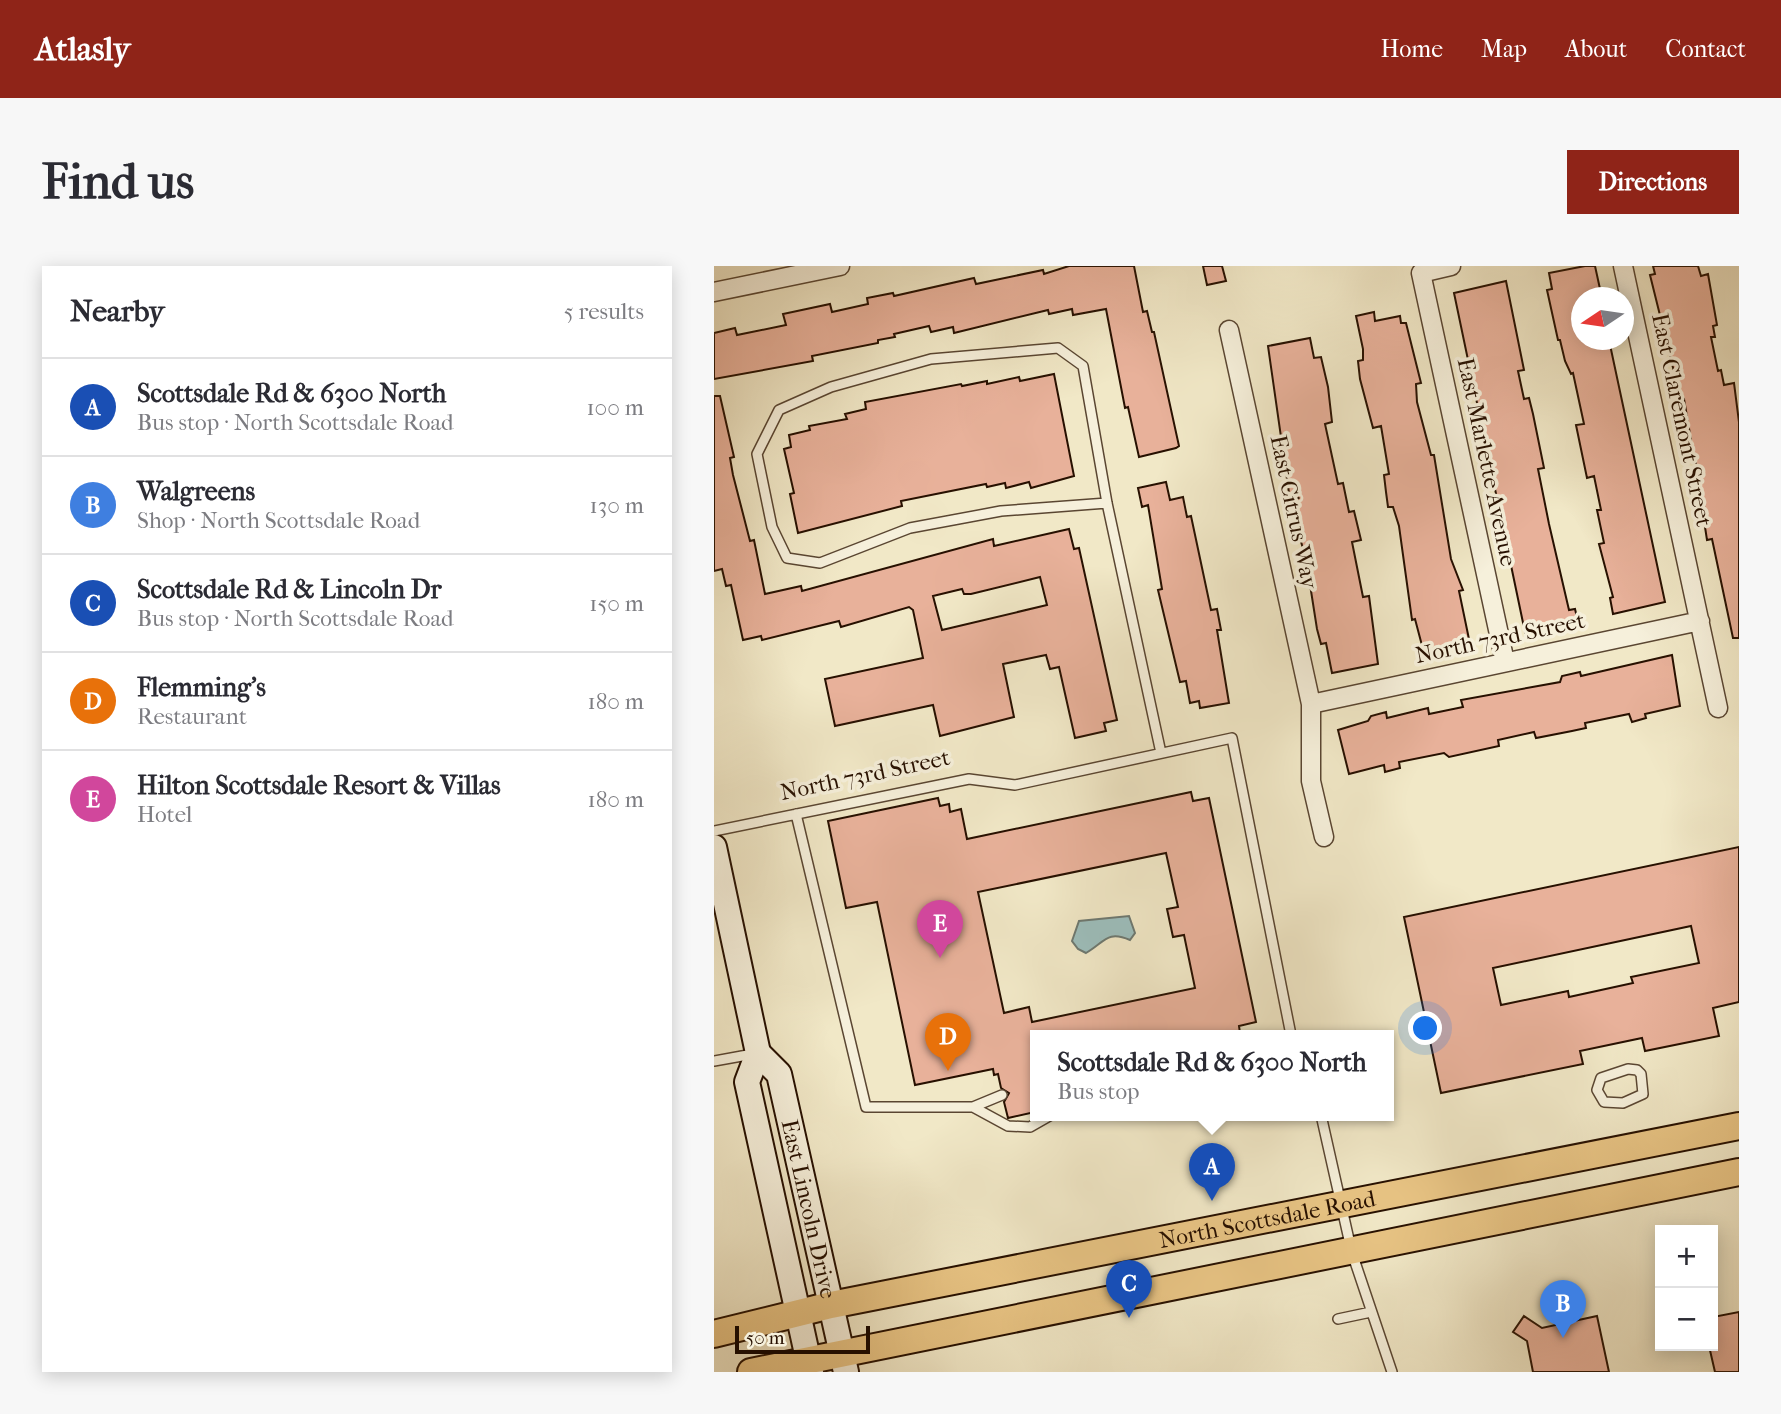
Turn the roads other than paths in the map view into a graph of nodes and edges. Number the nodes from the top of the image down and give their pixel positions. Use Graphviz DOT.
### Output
graph roads {
  1 [pos="841,266"];
  2 [pos="1451,266"];
  3 [pos="1623,266"];
  4 [pos="714,292"];
  5 [pos="1229,330"];
  6 [pos="1107,503"];
  7 [pos="1700,621"];
  8 [pos="1505,662"];
  9 [pos="1311,704"];
  10 [pos="1718,708"];
  11 [pos="1161,752"];
  12 [pos="796,814"];
  13 [pos="714,831"];
  14 [pos="1324,837"];
  15 [pos="714,847"];
  16 [pos="1290,1030"];
  17 [pos="758,1053"];
  18 [pos="714,1061"];
  19 [pos="1597,1090"];
  20 [pos="1002,1095"];
  21 [pos="973,1107"];
  22 [pos="1041,1121"];
  23 [pos="1322,1121"];
  24 [pos="1739,1126"];
  25 [pos="1739,1172"];
  26 [pos="1340,1205"];
  27 [pos="1352,1253"];
  28 [pos="831,1305"];
  29 [pos="797,1312"];
  30 [pos="1371,1312"];
  31 [pos="1338,1320"];
  32 [pos="714,1334"];
  33 [pos="844,1362"];
  34 [pos="810,1366"];
  35 [pos="751,1372"];
  36 [pos="1392,1372"];
  1 -- 4 [label="street"];
  2 -- 8 [label="street, East Marlette Avenue"];
  3 -- 7 [label="street, East Claremont Street"];
  5 -- 9 [label="street, East Citrus Way"];
  6 -- 6 [label="lane"];
  6 -- 11 [label="lane"];
  7 -- 8 [label="street, North 73rd Street"];
  7 -- 10 [label="street, East Claremont Street"];
  8 -- 9 [label="street, North 73rd Street"];
  9 -- 14 [label="street, East Citrus Way"];
  11 -- 12 [label="lane, North 73rd Street"];
  11 -- 16 [label="lane, North 73rd Street"];
  12 -- 13 [label="lane, North 73rd Street"];
  12 -- 21 [label="lane"];
  15 -- 17 [label="main road, East Lincoln Drive"];
  17 -- 18 [label="lane"];
  17 -- 28 [label="main road, East Lincoln Drive"];
  17 -- 29 [label="main road, East Lincoln Drive"];
  19 -- 19 [label="lane"];
  20 -- 21 [label="lane"];
  21 -- 22 [label="lane"];
  23 -- 26 [label="lane"];
  24 -- 26 [label="main road, North Scottsdale Road"];
  25 -- 27 [label="main road"];
  26 -- 27 [label="lane"];
  26 -- 28 [label="main road, North Scottsdale Road"];
  27 -- 30 [label="lane"];
  27 -- 33 [label="main road"];
  28 -- 29 [label="main road, North Scottsdale Road"];
  28 -- 33 [label="main road, East Lincoln Drive"];
  29 -- 32 [label="main road, North Scottsdale Road"];
  29 -- 34 [label="main road, East Lincoln Drive"];
  30 -- 31 [label="lane"];
  30 -- 36 [label="lane"];
  33 -- 34 [label="main road"];
  34 -- 35 [label="main road"];
}
